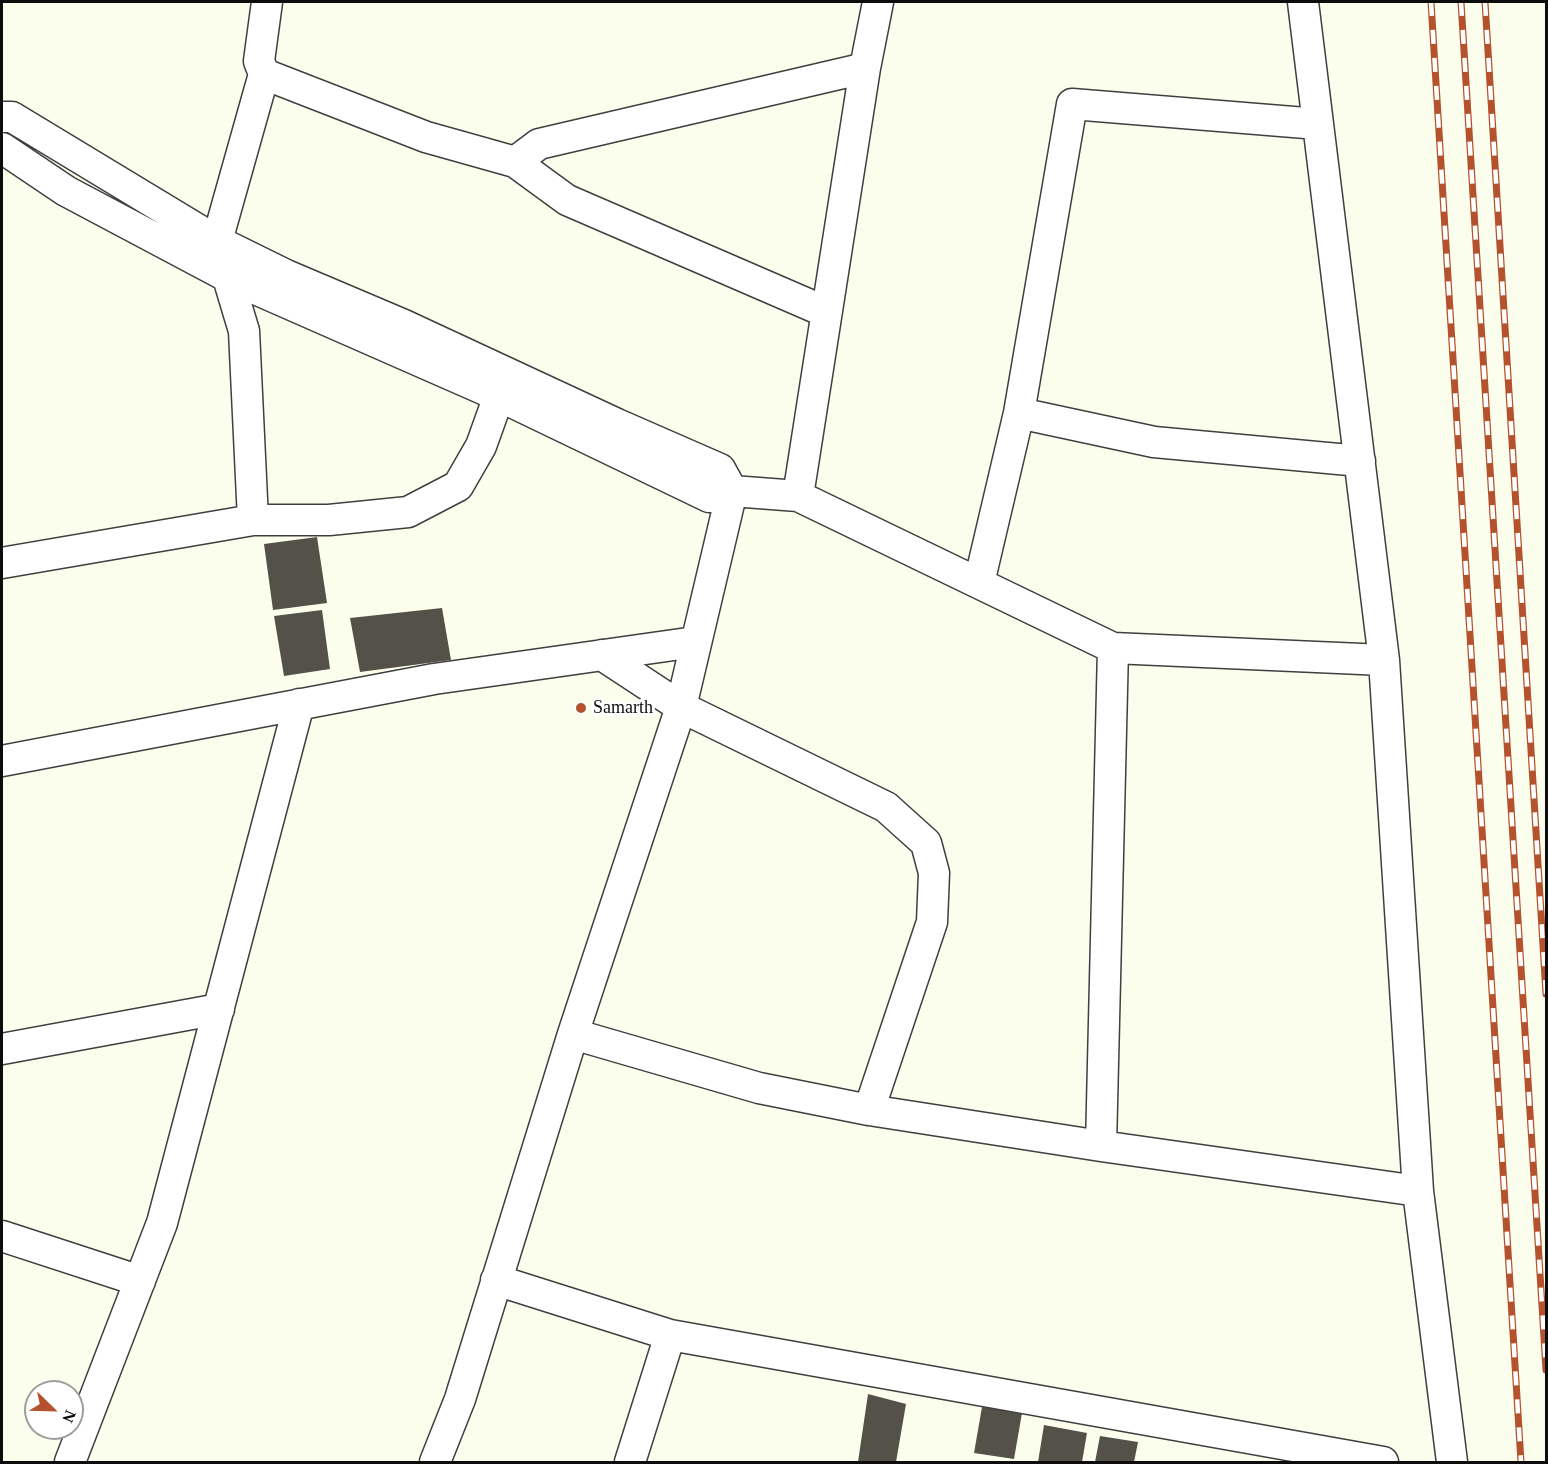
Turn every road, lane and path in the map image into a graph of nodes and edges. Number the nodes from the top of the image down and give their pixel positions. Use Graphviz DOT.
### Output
graph roads {
  1 [pos="267,2"];
  2 [pos="878,2"];
  3 [pos="1304,2"];
  4 [pos="865,68"];
  5 [pos="264,74"];
  6 [pos="2,117"];
  7 [pos="1318,124"];
  8 [pos="2,148"];
  9 [pos="515,162"];
  10 [pos="217,241"];
  11 [pos="228,277"];
  12 [pos="826,312"];
  13 [pos="503,385"];
  14 [pos="1020,413"];
  15 [pos="1360,461"];
  16 [pos="732,491"];
  17 [pos="798,496"];
  18 [pos="252,520"];
  19 [pos="2,563"];
  20 [pos="979,583"];
  21 [pos="695,642"];
  22 [pos="1113,648"];
  23 [pos="602,655"];
  24 [pos="1384,660"];
  25 [pos="299,704"];
  26 [pos="681,707"];
  27 [pos="2,761"];
  28 [pos="219,1009"];
  29 [pos="573,1034"];
  30 [pos="2,1049"];
  31 [pos="869,1110"];
  32 [pos="1101,1146"];
  33 [pos="1418,1191"];
  34 [pos="2,1236"];
  35 [pos="496,1280"];
  36 [pos="140,1281"];
  37 [pos="670,1335"];
  38 [pos="70,1462"];
  39 [pos="435,1462"];
  40 [pos="630,1462"];
  41 [pos="1383,1462"];
  42 [pos="1452,1462"];
  1 -- 5 [label="street"];
  2 -- 4 [label="street"];
  3 -- 7 [label="street"];
  4 -- 9 [label="street"];
  4 -- 12 [label="street"];
  5 -- 9 [label="street"];
  5 -- 10 [label="street"];
  6 -- 10 [label="street"];
  7 -- 14 [label="street"];
  7 -- 15 [label="street"];
  8 -- 11 [label="street"];
  9 -- 12 [label="street"];
  10 -- 11 [label="street"];
  10 -- 13 [label="street"];
  11 -- 13 [label="street"];
  11 -- 18 [label="street"];
  12 -- 17 [label="street"];
  13 -- 16 [label="street"];
  13 -- 18 [label="street"];
  14 -- 15 [label="street"];
  14 -- 20 [label="street"];
  15 -- 24 [label="street"];
  16 -- 17 [label="street"];
  16 -- 21 [label="street"];
  17 -- 20 [label="street"];
  18 -- 19 [label="street"];
  20 -- 22 [label="street"];
  21 -- 23 [label="street"];
  21 -- 26 [label="street"];
  22 -- 24 [label="street"];
  22 -- 32 [label="street"];
  23 -- 25 [label="street"];
  23 -- 26 [label="street"];
  24 -- 33 [label="street"];
  25 -- 27 [label="street"];
  25 -- 28 [label="street"];
  26 -- 29 [label="street"];
  26 -- 31 [label="street"];
  28 -- 30 [label="street"];
  28 -- 36 [label="street"];
  29 -- 31 [label="street"];
  29 -- 35 [label="street"];
  31 -- 32 [label="street"];
  32 -- 33 [label="street"];
  33 -- 42 [label="street"];
  34 -- 36 [label="street"];
  35 -- 37 [label="street"];
  35 -- 39 [label="street"];
  36 -- 38 [label="street"];
  37 -- 40 [label="street"];
  37 -- 41 [label="street"];
}
